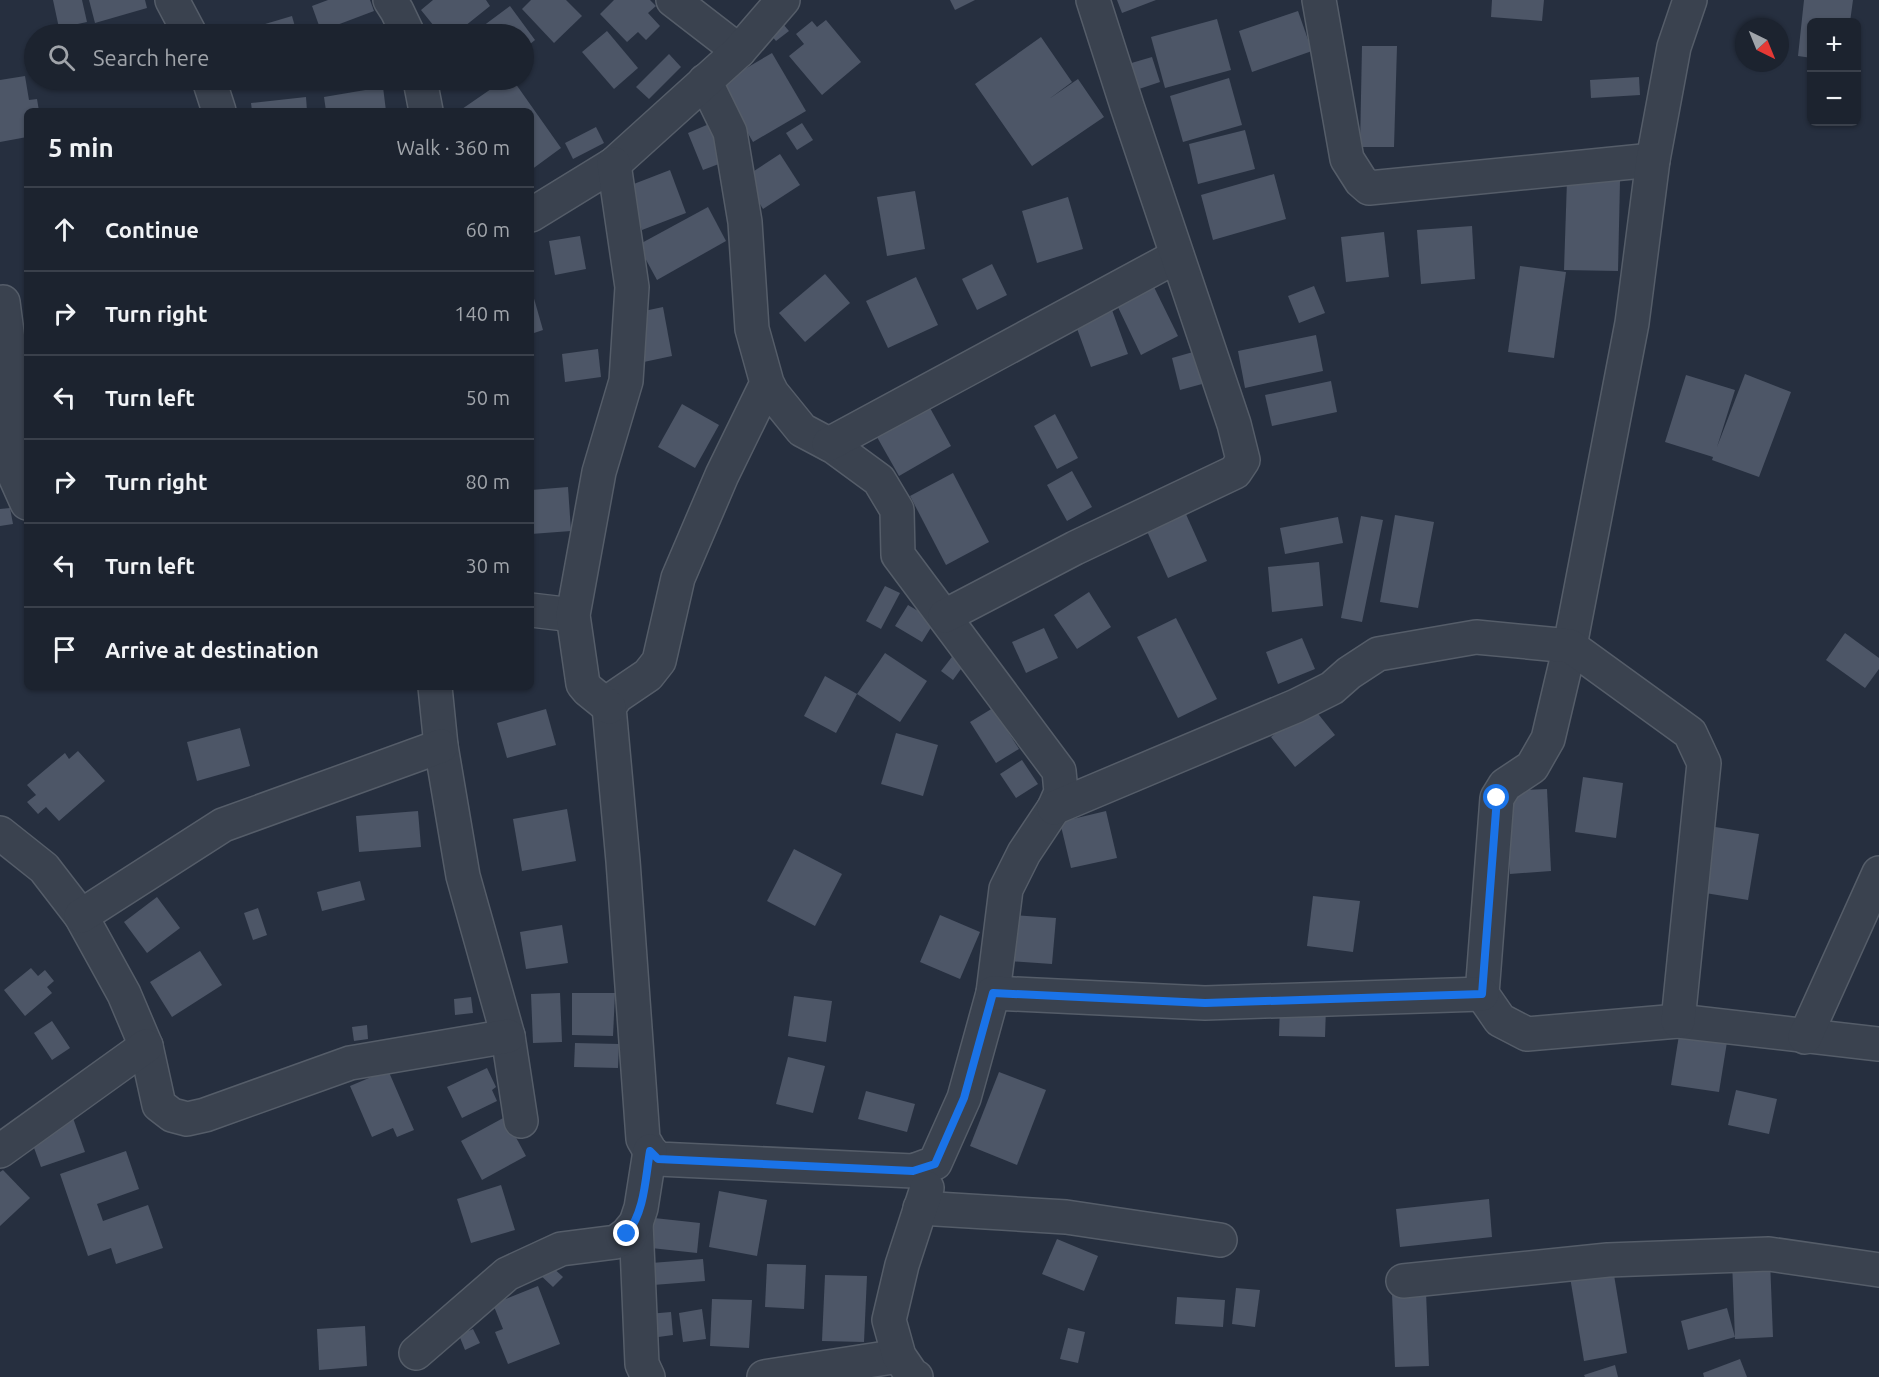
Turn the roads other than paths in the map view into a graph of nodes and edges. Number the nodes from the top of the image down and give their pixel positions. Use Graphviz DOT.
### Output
graph roads {
  1 [pos="172,0"];
  2 [pos="390,0"];
  3 [pos="673,0"];
  4 [pos="783,0"];
  5 [pos="1093,0"];
  6 [pos="1320,0"];
  7 [pos="1690,0"];
  8 [pos="185,24"];
  9 [pos="403,24"];
  10 [pos="739,51"];
  11 [pos="705,81"];
  12 [pos="212,90"];
  13 [pos="422,90"];
  14 [pos="218,108"];
  15 [pos="425,108"];
  16 [pos="1653,160"];
  17 [pos="614,164"];
  18 [pos="534,213"];
  19 [pos="1177,256"];
  20 [pos="10,302"];
  21 [pos="767,383"];
  22 [pos="829,444"];
  23 [pos="24,496"];
  24 [pos="534,610"];
  25 [pos="573,615"];
  26 [pos="945,616"];
  27 [pos="1570,646"];
  28 [pos="435,690"];
  29 [pos="609,707"];
  30 [pos="441,746"];
  31 [pos="1054,808"];
  32 [pos="0,833"];
  33 [pos="1879,873"];
  34 [pos="81,916"];
  35 [pos="993,993"];
  36 [pos="1482,994"];
  37 [pos="1678,1021"];
  38 [pos="508,1036"];
  39 [pos="1805,1037"];
  40 [pos="1879,1044"];
  41 [pos="146,1046"];
  42 [pos="521,1121"];
  43 [pos="0,1151"];
  44 [pos="650,1151"];
  45 [pos="935,1164"];
  46 [pos="920,1208"];
  47 [pos="636,1223"];
  48 [pos="1220,1240"];
  49 [pos="1879,1270"];
  50 [pos="1404,1281"];
  51 [pos="416,1353"];
  52 [pos="908,1367"];
  53 [pos="648,1377"];
  54 [pos="764,1377"];
  1 -- 8 [label="street"];
  2 -- 9 [label="street"];
  3 -- 10 [label="street"];
  4 -- 10 [label="street"];
  5 -- 19 [label="street"];
  6 -- 16 [label="street"];
  7 -- 16 [label="street"];
  10 -- 11 [label="street"];
  11 -- 17 [label="street"];
  11 -- 21 [label="street"];
  12 -- 14 [label="street"];
  13 -- 15 [label="street"];
  16 -- 27 [label="street"];
  17 -- 18 [label="street"];
  17 -- 25 [label="street"];
  19 -- 22 [label="street"];
  19 -- 26 [label="street"];
  20 -- 23 [label="street"];
  21 -- 22 [label="street"];
  21 -- 29 [label="street"];
  22 -- 26 [label="street"];
  24 -- 25 [label="street"];
  25 -- 29 [label="street"];
  26 -- 31 [label="street"];
  27 -- 31 [label="street"];
  27 -- 36 [label="street"];
  27 -- 37 [label="street"];
  28 -- 30 [label="street"];
  29 -- 44 [label="street"];
  30 -- 34 [label="street"];
  30 -- 38 [label="street"];
  31 -- 35 [label="street"];
  32 -- 34 [label="street"];
  33 -- 39 [label="street"];
  34 -- 41 [label="street"];
  35 -- 36 [label="street"];
  35 -- 45 [label="street"];
  36 -- 37 [label="street"];
  37 -- 39 [label="street"];
  38 -- 41 [label="street"];
  38 -- 42 [label="street"];
  39 -- 40 [label="street"];
  41 -- 43 [label="street"];
  44 -- 45 [label="street"];
  44 -- 47 [label="street"];
  45 -- 46 [label="street"];
  46 -- 48 [label="street"];
  46 -- 52 [label="street"];
  47 -- 51 [label="street"];
  47 -- 53 [label="street"];
  49 -- 50 [label="street"];
  52 -- 54 [label="street"];
}
